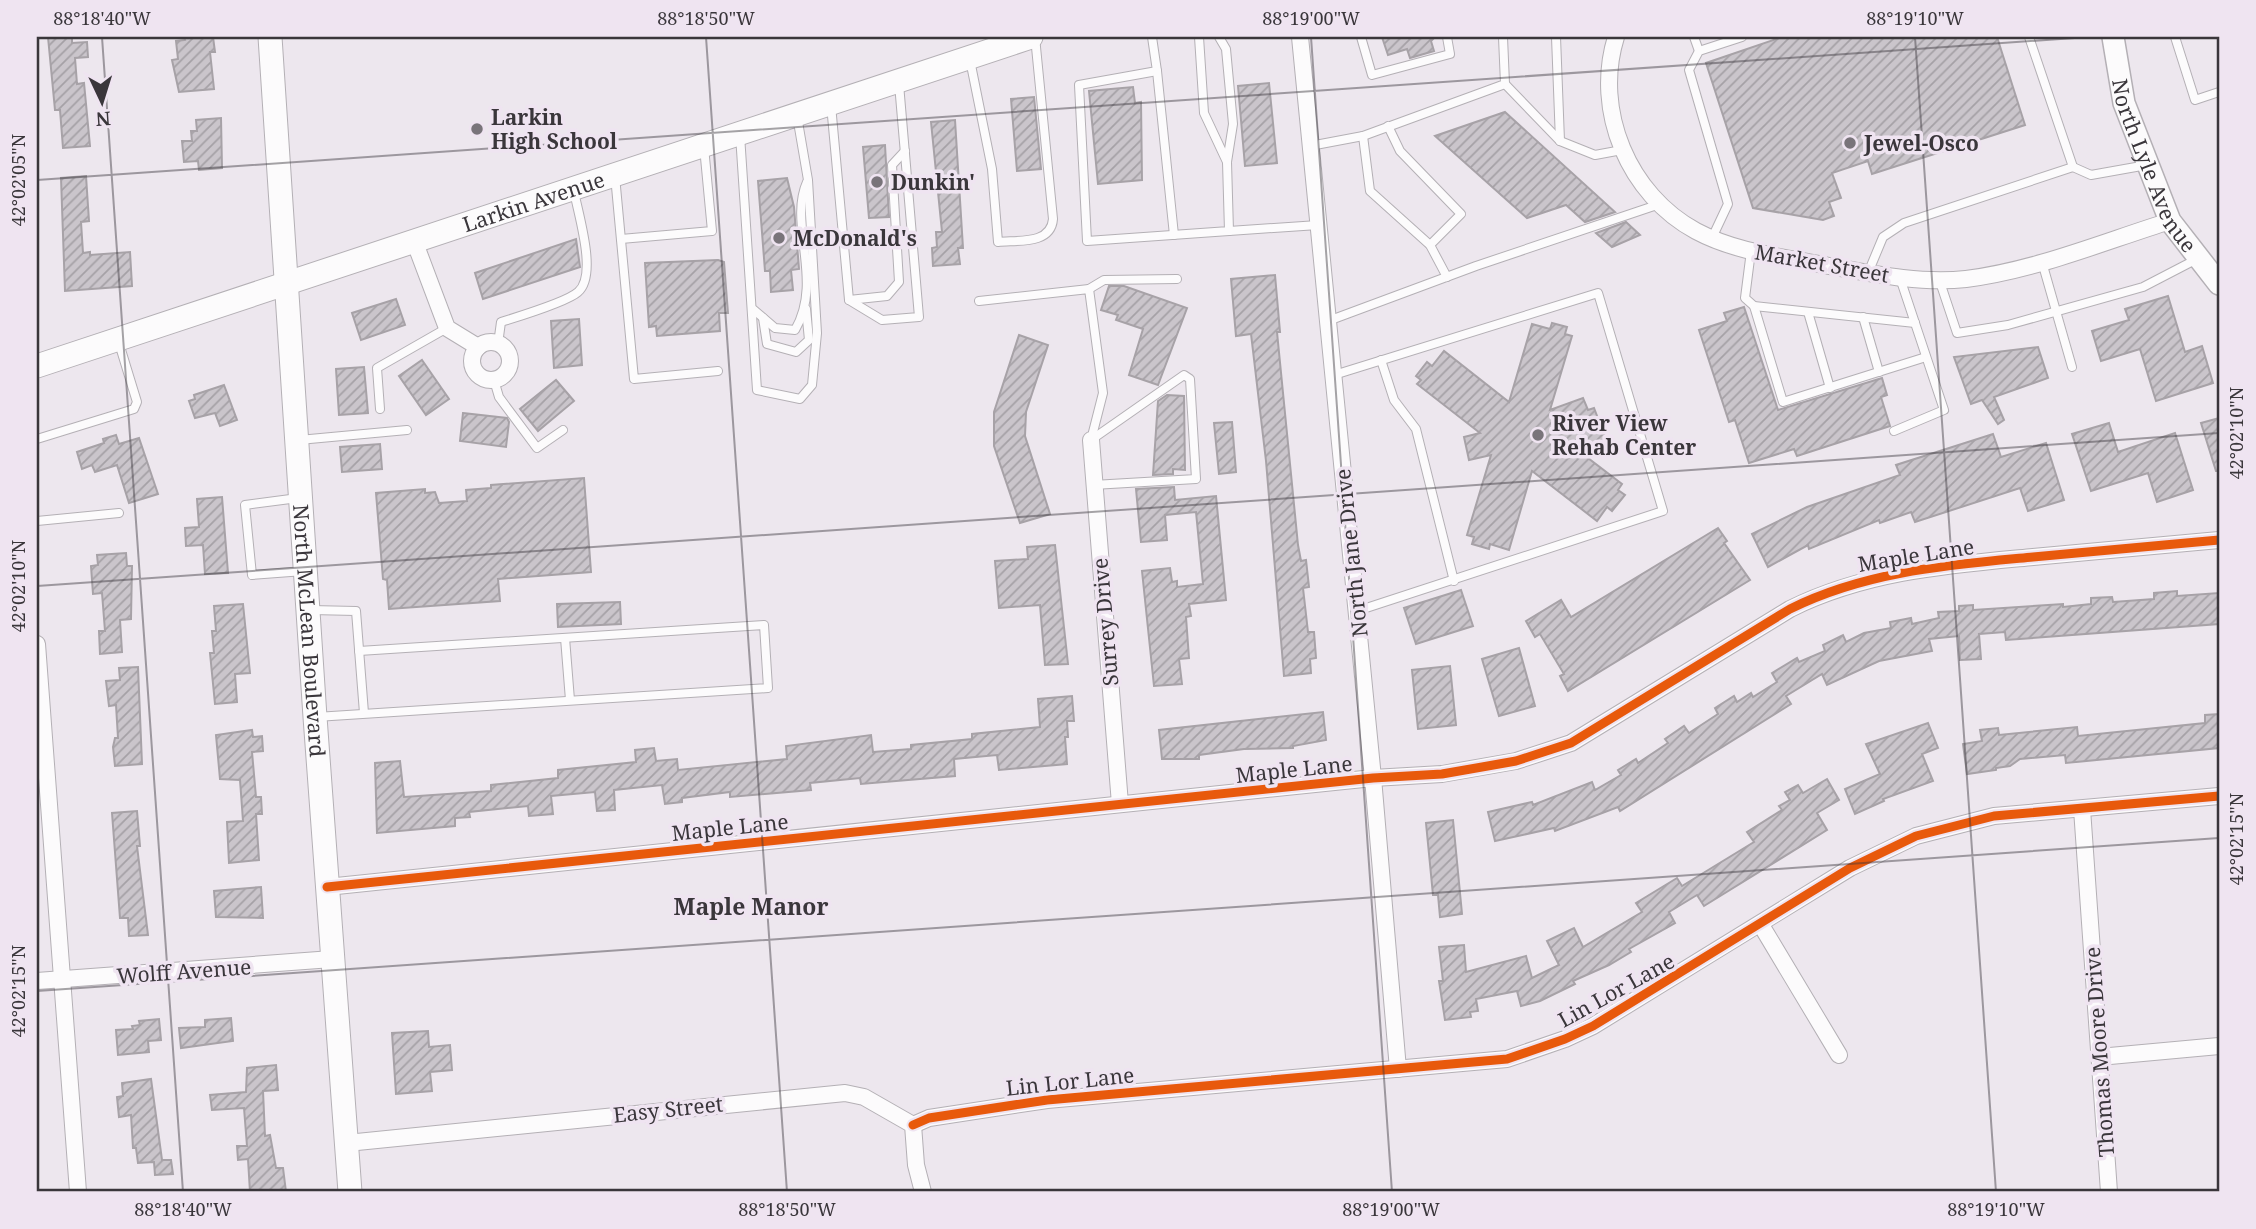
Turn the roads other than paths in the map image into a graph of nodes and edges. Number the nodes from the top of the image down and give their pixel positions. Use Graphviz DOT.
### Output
graph roads {
  1 [pos="270,37"];
  2 [pos="1033,37"];
  3 [pos="1152,37"];
  4 [pos="1199,37"];
  5 [pos="1219,37"];
  6 [pos="1300,37"];
  7 [pos="1361,37"];
  8 [pos="1447,37"];
  9 [pos="1503,37"];
  10 [pos="1556,37"];
  11 [pos="1616,37"];
  12 [pos="1694,37"];
  13 [pos="1742,37"];
  14 [pos="2029,37"];
  15 [pos="2113,37"];
  16 [pos="2175,37"];
  17 [pos="1699,51"];
  18 [pos="970,57"];
  19 [pos="1157,71"];
  20 [pos="899,81"];
  21 [pos="1505,84"];
  22 [pos="2219,92"];
  23 [pos="831,105"];
  24 [pos="797,117"];
  25 [pos="1388,126"];
  26 [pos="740,135"];
  27 [pos="1363,136"];
  28 [pos="1560,141"];
  29 [pos="1310,146"];
  30 [pos="704,147"];
  31 [pos="1622,150"];
  32 [pos="905,151"];
  33 [pos="1227,162"];
  34 [pos="2148,165"];
  35 [pos="2073,167"];
  36 [pos="615,176"];
  37 [pos="808,180"];
  38 [pos="573,190"];
  39 [pos="1660,204"];
  40 [pos="2170,221"];
  41 [pos="1318,225"];
  42 [pos="1229,231"];
  43 [pos="1174,235"];
  44 [pos="1712,238"];
  45 [pos="621,239"];
  46 [pos="415,243"];
  47 [pos="1430,245"];
  48 [pos="1751,251"];
  49 [pos="2199,258"];
  50 [pos="2042,262"];
  51 [pos="1868,273"];
  52 [pos="1447,277"];
  53 [pos="1900,278"];
  54 [pos="1177,279"];
  55 [pos="1940,279"];
  56 [pos="2219,284"];
  57 [pos="287,285"];
  58 [pos="1089,289"];
  59 [pos="805,298"];
  60 [pos="849,300"];
  61 [pos="979,300"];
  62 [pos="1754,306"];
  63 [pos="754,310"];
  64 [pos="1808,312"];
  65 [pos="2056,312"];
  66 [pos="1863,317"];
  67 [pos="763,318"];
  68 [pos="1328,321"];
  69 [pos="1915,323"];
  70 [pos="447,328"];
  71 [pos="118,339"];
  72 [pos="498,344"];
  73 [pos="478,347"];
  74 [pos="1926,357"];
  75 [pos="1381,360"];
  76 [pos="37,366"];
  77 [pos="2072,367"];
  78 [pos="718,371"];
  79 [pos="1879,372"];
  80 [pos="1333,375"];
  81 [pos="494,380"];
  82 [pos="1830,388"];
  83 [pos="380,409"];
  84 [pos="407,430"];
  85 [pos="563,430"];
  86 [pos="1894,431"];
  87 [pos="37,439"];
  88 [pos="297,440"];
  89 [pos="1091,440"];
  90 [pos="1093,485"];
  91 [pos="301,497"];
  92 [pos="119,513"];
  93 [pos="37,521"];
  94 [pos="2219,540"];
  95 [pos="307,571"];
  96 [pos="1454,580"];
  97 [pos="309,610"];
  98 [pos="1357,611"];
  99 [pos="565,638"];
  100 [pos="37,644"];
  101 [pos="359,651"];
  102 [pos="570,700"];
  103 [pos="364,713"];
  104 [pos="315,717"];
  105 [pos="1373,778"];
  106 [pos="2219,796"];
  107 [pos="1120,804"];
  108 [pos="2082,809"];
  109 [pos="327,887"];
  110 [pos="1761,925"];
  111 [pos="332,959"];
  112 [pos="63,979"];
  113 [pos="37,981"];
  114 [pos="2219,1046"];
  115 [pos="1839,1055"];
  116 [pos="2099,1057"];
  117 [pos="1398,1069"];
  118 [pos="913,1125"];
  119 [pos="347,1143"];
  120 [pos="78,1192"];
  121 [pos="350,1192"];
  122 [pos="923,1192"];
  123 [pos="2109,1192"];
  1 -- 57 [label="main road, North McLean Boulevard"];
  2 -- 18 [label="main road, Larkin Avenue"];
  2 -- 18 [label="lane"];
  3 -- 19 [label="lane"];
  4 -- 33 [label="lane"];
  5 -- 33 [label="lane"];
  6 -- 29 [label="street, North Jane Drive"];
  7 -- 8 [label="lane"];
  9 -- 21 [label="lane"];
  10 -- 28 [label="lane"];
  11 -- 31 [label="street, Market Street"];
  12 -- 17 [label="lane"];
  13 -- 17 [label="lane"];
  14 -- 35 [label="lane"];
  15 -- 34 [label="street, North Lyle Avenue"];
  16 -- 22 [label="lane"];
  17 -- 44 [label="lane"];
  18 -- 20 [label="main road, Larkin Avenue"];
  19 -- 43 [label="lane"];
  19 -- 43 [label="lane"];
  20 -- 23 [label="main road, Larkin Avenue"];
  20 -- 32 [label="lane"];
  21 -- 25 [label="lane"];
  21 -- 28 [label="lane"];
  23 -- 24 [label="main road, Larkin Avenue"];
  23 -- 60 [label="lane"];
  24 -- 26 [label="main road, Larkin Avenue"];
  24 -- 37 [label="lane"];
  25 -- 27 [label="lane"];
  25 -- 47 [label="lane"];
  26 -- 30 [label="main road, Larkin Avenue"];
  26 -- 63 [label="lane"];
  27 -- 29 [label="lane"];
  27 -- 47 [label="lane"];
  28 -- 31 [label="lane"];
  29 -- 41 [label="street, North Jane Drive"];
  30 -- 36 [label="main road, Larkin Avenue"];
  30 -- 45 [label="lane"];
  31 -- 39 [label="street, Market Street"];
  32 -- 60 [label="lane"];
  32 -- 60 [label="lane"];
  33 -- 42 [label="lane"];
  34 -- 35 [label="lane"];
  34 -- 40 [label="street, North Lyle Avenue"];
  35 -- 51 [label="lane"];
  36 -- 38 [label="main road, Larkin Avenue"];
  36 -- 45 [label="lane"];
  37 -- 59 [label="lane"];
  37 -- 63 [label="lane"];
  38 -- 46 [label="main road, Larkin Avenue"];
  38 -- 72 [label="lane"];
  39 -- 44 [label="street, Market Street"];
  39 -- 52 [label="lane"];
  40 -- 49 [label="street, North Lyle Avenue"];
  40 -- 50 [label="street, Market Street"];
  41 -- 42 [label="lane"];
  41 -- 68 [label="street, North Jane Drive"];
  42 -- 43 [label="lane"];
  44 -- 48 [label="street, Market Street"];
  45 -- 78 [label="lane"];
  46 -- 57 [label="main road, Larkin Avenue"];
  46 -- 70 [label="street"];
  47 -- 52 [label="lane"];
  48 -- 51 [label="street, Market Street"];
  48 -- 62 [label="lane"];
  49 -- 56 [label="street, North Lyle Avenue"];
  49 -- 65 [label="lane"];
  50 -- 55 [label="street, Market Street"];
  50 -- 65 [label="lane"];
  51 -- 53 [label="street, Market Street"];
  52 -- 68 [label="lane"];
  53 -- 55 [label="street, Market Street"];
  53 -- 69 [label="lane"];
  54 -- 58 [label="lane"];
  55 -- 65 [label="lane"];
  57 -- 71 [label="main road, Larkin Avenue"];
  57 -- 88 [label="main road, North McLean Boulevard"];
  58 -- 61 [label="lane"];
  58 -- 89 [label="lane"];
  59 -- 67 [label="lane"];
  59 -- 67 [label="lane"];
  62 -- 64 [label="lane"];
  62 -- 82 [label="lane"];
  63 -- 67 [label="lane"];
  64 -- 66 [label="lane"];
  64 -- 82 [label="lane"];
  65 -- 77 [label="lane"];
  66 -- 69 [label="lane"];
  66 -- 79 [label="lane"];
  68 -- 80 [label="street, North Jane Drive"];
  69 -- 74 [label="lane"];
  70 -- 73 [label="street"];
  70 -- 83 [label="lane"];
  71 -- 76 [label="main road, Larkin Avenue"];
  71 -- 87 [label="lane"];
  72 -- 73 [label="street"];
  72 -- 81 [label="street"];
  73 -- 81 [label="street"];
  74 -- 79 [label="lane"];
  74 -- 86 [label="lane"];
  75 -- 80 [label="lane"];
  75 -- 96 [label="lane"];
  75 -- 96 [label="lane"];
  79 -- 82 [label="lane"];
  80 -- 98 [label="street, North Jane Drive"];
  81 -- 85 [label="lane"];
  84 -- 88 [label="lane"];
  88 -- 91 [label="main road, North McLean Boulevard"];
  89 -- 90 [label="street, Surrey Drive"];
  89 -- 90 [label="lane"];
  90 -- 107 [label="street, Surrey Drive"];
  91 -- 95 [label="main road, North McLean Boulevard"];
  91 -- 95 [label="lane"];
  92 -- 93 [label="lane"];
  94 -- 105 [label="street, Maple Lane"];
  95 -- 97 [label="main road, North McLean Boulevard"];
  96 -- 98 [label="lane"];
  97 -- 101 [label="lane"];
  97 -- 104 [label="main road, North McLean Boulevard"];
  98 -- 105 [label="street, North Jane Drive"];
  99 -- 101 [label="lane"];
  99 -- 102 [label="lane"];
  99 -- 102 [label="lane"];
  100 -- 112 [label="street"];
  101 -- 103 [label="lane"];
  102 -- 103 [label="lane"];
  103 -- 104 [label="lane"];
  104 -- 109 [label="main road, North McLean Boulevard"];
  105 -- 107 [label="street, Maple Lane"];
  105 -- 117 [label="street, North Jane Drive"];
  106 -- 108 [label="street, Lin Lor Lane"];
  107 -- 109 [label="street, Maple Lane"];
  108 -- 110 [label="street, Lin Lor Lane"];
  108 -- 116 [label="street, Thomas Moore Drive"];
  109 -- 111 [label="main road, North McLean Boulevard"];
  110 -- 115 [label="street"];
  110 -- 117 [label="street, Lin Lor Lane"];
  111 -- 112 [label="street, Wolff Avenue"];
  111 -- 119 [label="main road, North McLean Boulevard"];
  112 -- 113 [label="street, Wolff Avenue"];
  112 -- 120 [label="street"];
  114 -- 116 [label="street"];
  116 -- 123 [label="street, Thomas Moore Drive"];
  117 -- 118 [label="street, Lin Lor Lane"];
  118 -- 119 [label="street, Easy Street"];
  118 -- 122 [label="street"];
  119 -- 121 [label="main road, North McLean Boulevard"];
}
